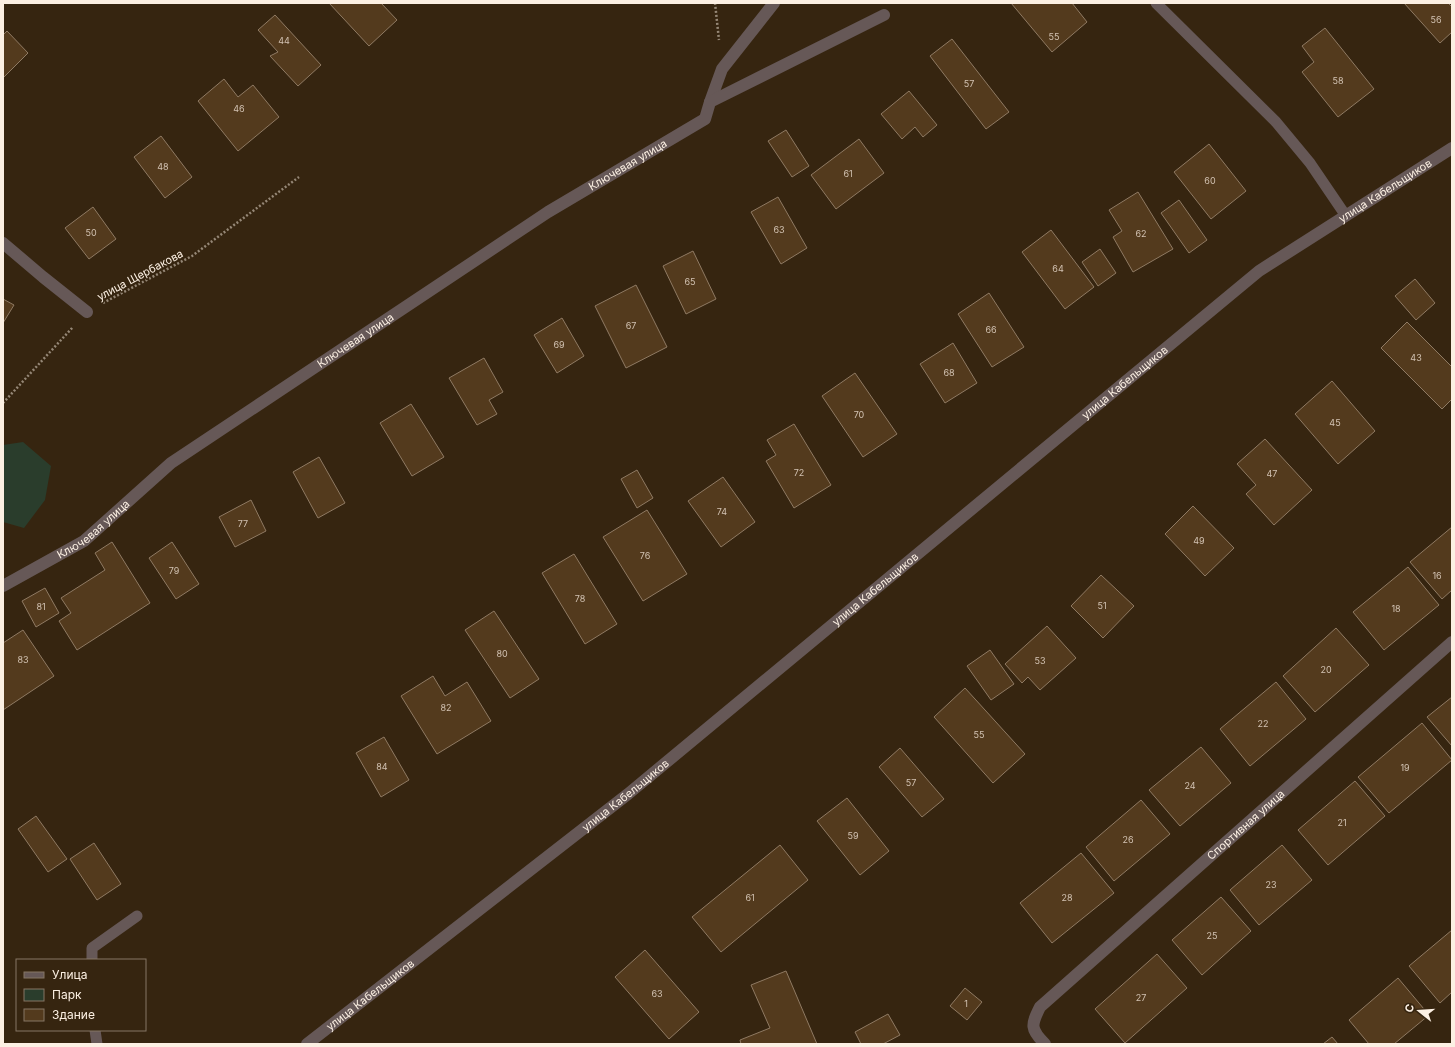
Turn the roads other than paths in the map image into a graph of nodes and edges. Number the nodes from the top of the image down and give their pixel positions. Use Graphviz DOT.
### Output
graph roads {
  1 [pos="774,3"];
  2 [pos="1156,3"];
  3 [pos="884,14"];
  4 [pos="710,102"];
  5 [pos="1452,148"];
  6 [pos="1346,216"];
  7 [pos="3,243"];
  8 [pos="87,312"];
  9 [pos="3,586"];
  10 [pos="1452,642"];
  11 [pos="137,916"];
  12 [pos="92,959"];
  13 [pos="96,1031"];
  14 [pos="97,1044"];
  15 [pos="307,1044"];
  16 [pos="1045,1044"];
  1 -- 4 [label="street, Ключевая улица"];
  2 -- 6 [label="lane"];
  3 -- 4 [label="street"];
  4 -- 9 [label="street, Ключевая улица"];
  5 -- 6 [label="street, улица Кабельщиков"];
  6 -- 15 [label="street, улица Кабельщиков"];
  7 -- 8 [label="street"];
  10 -- 16 [label="street, Спортивная улица"];
  11 -- 12 [label="lane"];
  13 -- 14 [label="lane"];
}
